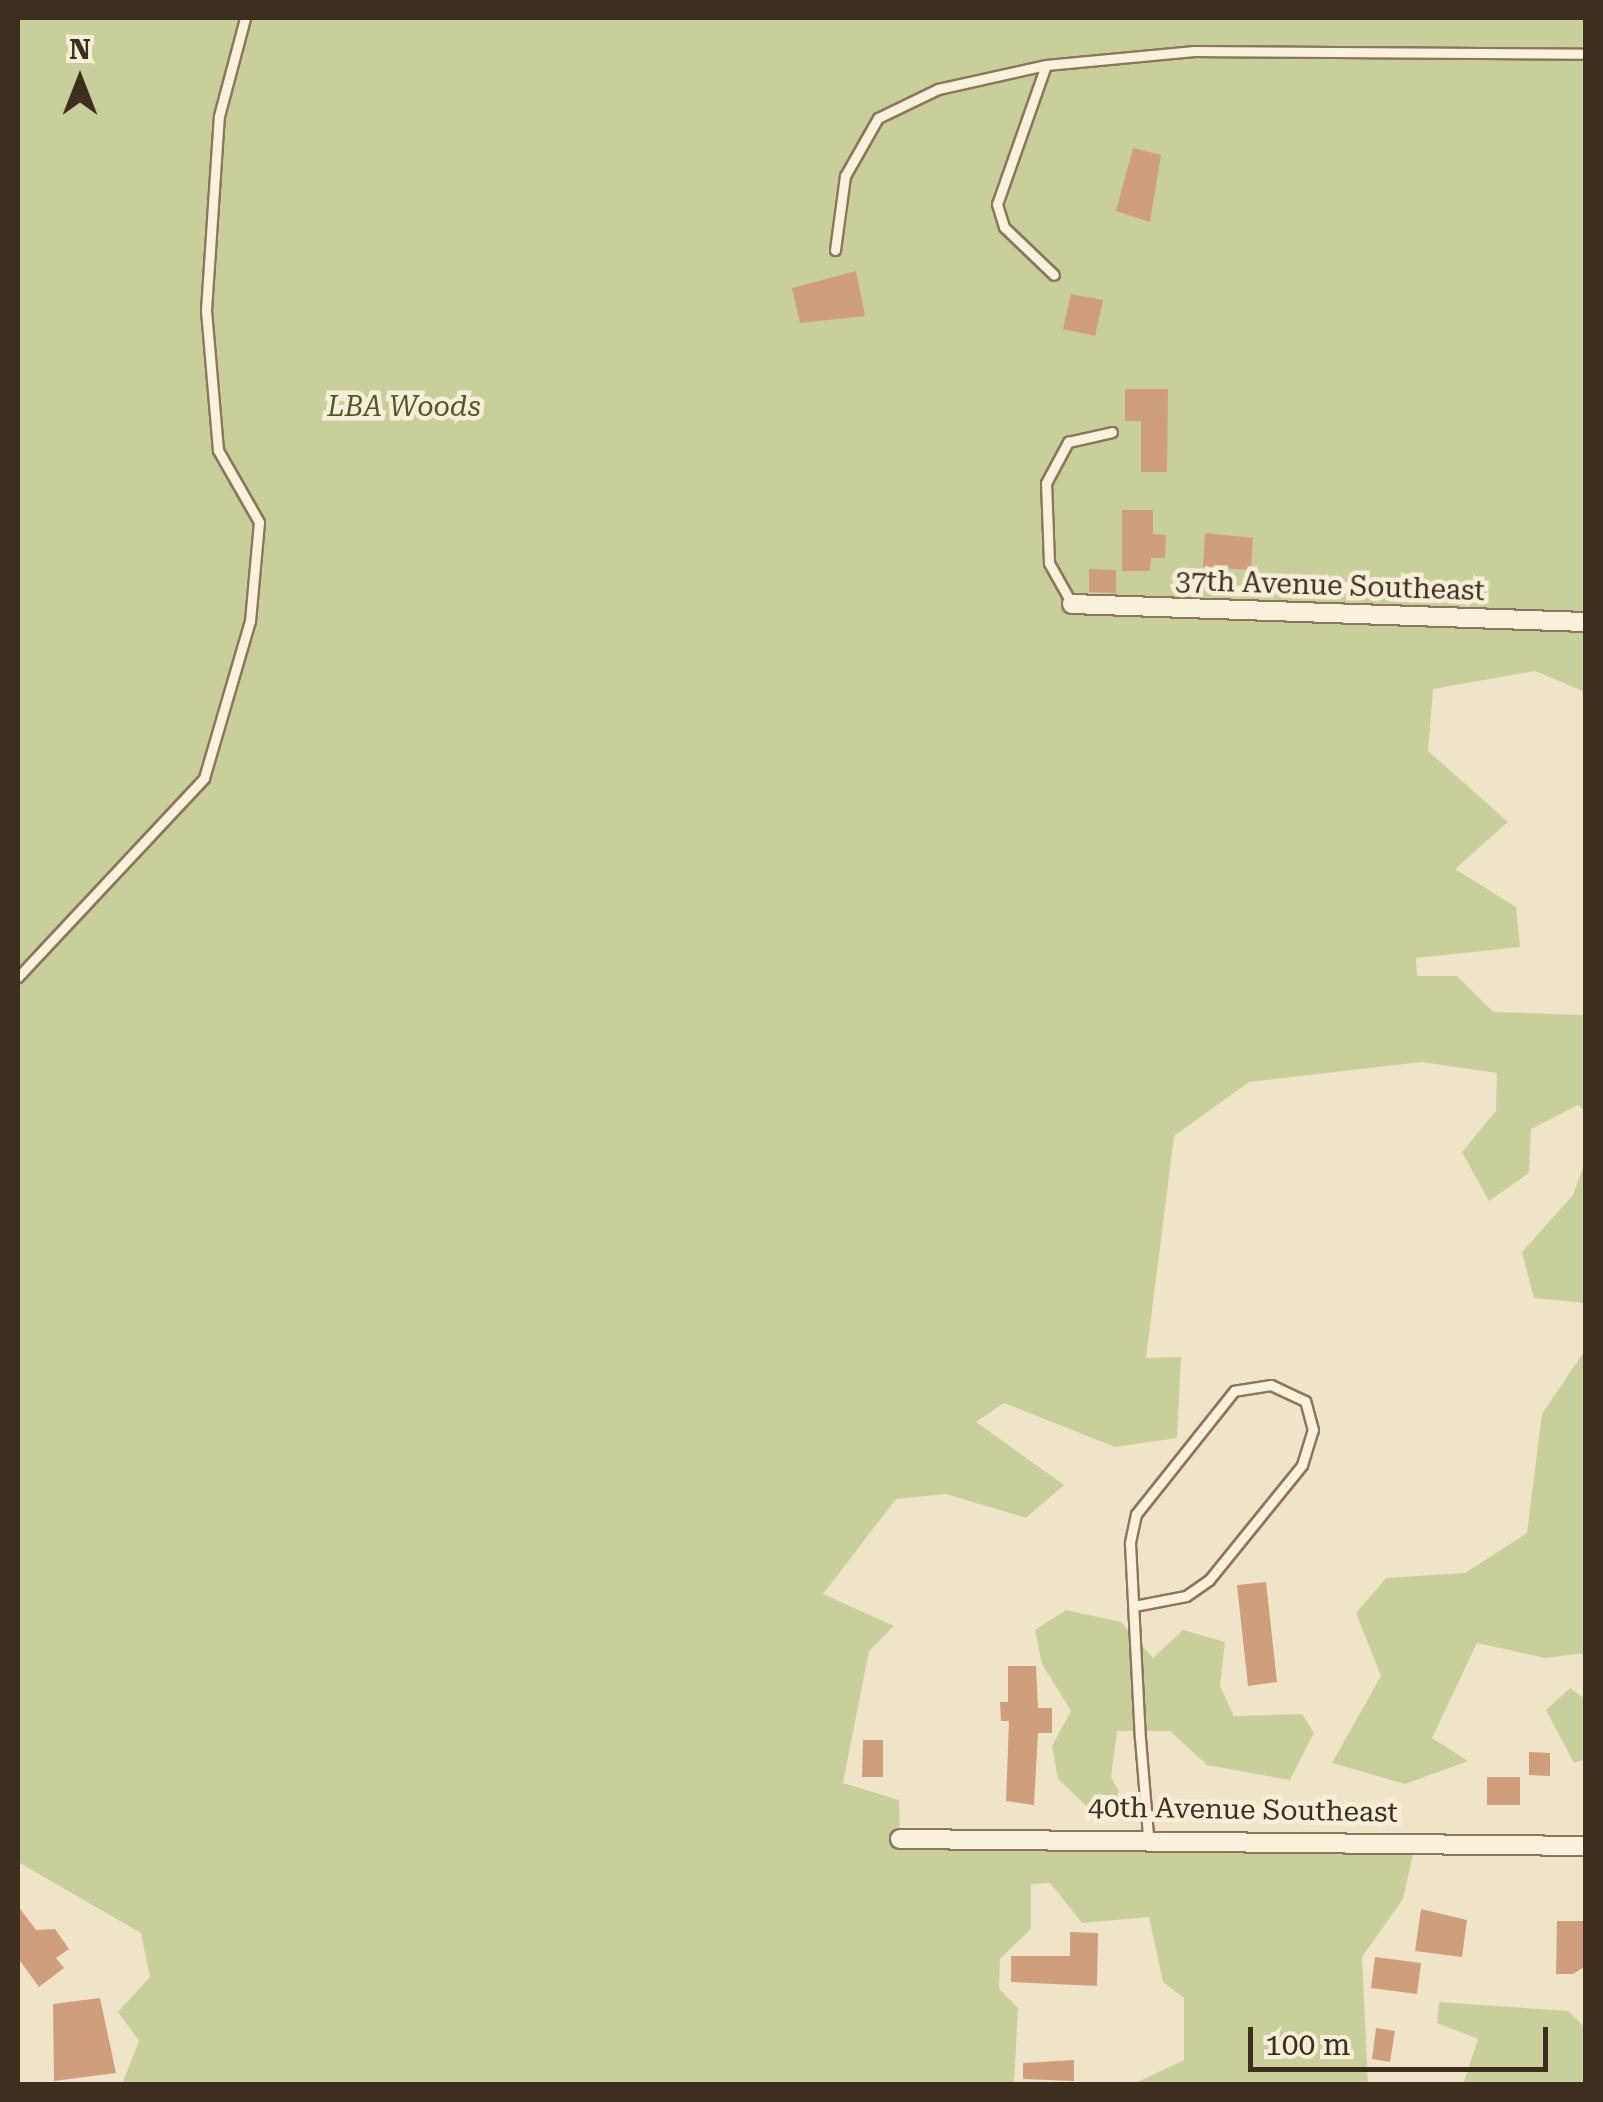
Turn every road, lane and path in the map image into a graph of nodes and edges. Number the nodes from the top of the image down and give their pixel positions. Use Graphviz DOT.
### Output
graph roads {
  1 [pos="245,18"];
  2 [pos="1586,54"];
  3 [pos="1046,65"];
  4 [pos="835,250"];
  5 [pos="1054,275"];
  6 [pos="1112,432"];
  7 [pos="1072,604"];
  8 [pos="1586,622"];
  9 [pos="18,977"];
  10 [pos="1134,1606"];
  11 [pos="1148,1835"];
  12 [pos="900,1839"];
  13 [pos="1586,1846"];
  1 -- 9 [label="lane"];
  2 -- 3 [label="lane"];
  3 -- 4 [label="lane"];
  3 -- 5 [label="lane"];
  6 -- 7 [label="lane"];
  7 -- 8 [label="street, 37th Avenue Southeast"];
  10 -- 10 [label="lane"];
  10 -- 11 [label="lane"];
  11 -- 12 [label="street, 40th Avenue Southeast"];
  11 -- 13 [label="street, 40th Avenue Southeast"];
}
